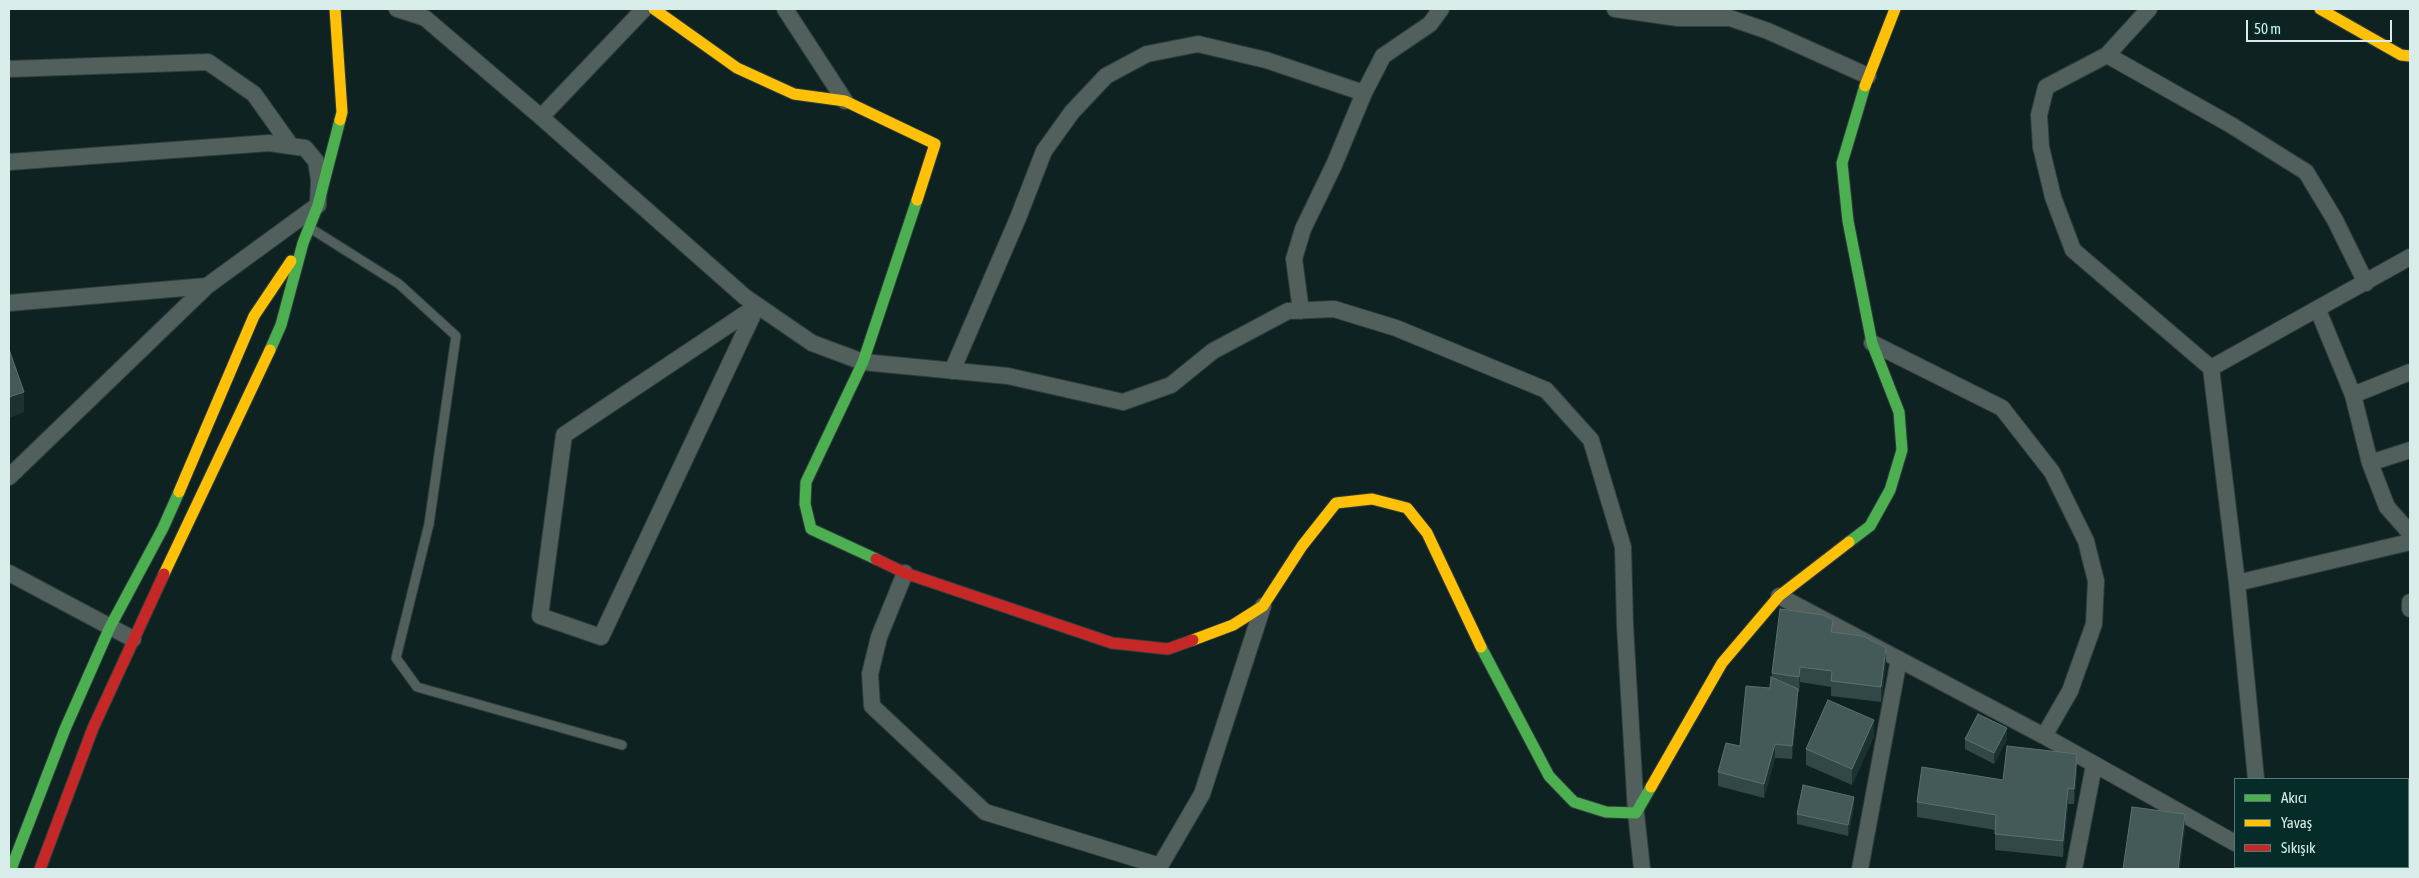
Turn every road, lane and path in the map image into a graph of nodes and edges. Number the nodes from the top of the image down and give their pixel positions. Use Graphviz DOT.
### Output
graph roads {
  1 [pos="335,9"];
  2 [pos="397,9"];
  3 [pos="644,9"];
  4 [pos="654,9"];
  5 [pos="785,9"];
  6 [pos="1441,9"];
  7 [pos="1615,9"];
  8 [pos="1895,9"];
  9 [pos="2149,9"];
  10 [pos="2321,9"];
  11 [pos="1656,12"];
  12 [pos="423,13"];
  13 [pos="1428,17"];
  14 [pos="2107,55"];
  15 [pos="2410,56"];
  16 [pos="9,69"];
  17 [pos="1868,76"];
  18 [pos="1364,93"];
  19 [pos="845,102"];
  20 [pos="541,117"];
  21 [pos="291,146"];
  22 [pos="9,162"];
  23 [pos="318,205"];
  24 [pos="310,228"];
  25 [pos="303,243"];
  26 [pos="2410,258"];
  27 [pos="2366,283"];
  28 [pos="207,286"];
  29 [pos="9,303"];
  30 [pos="758,306"];
  31 [pos="2318,310"];
  32 [pos="1301,311"];
  33 [pos="1872,343"];
  34 [pos="863,362"];
  35 [pos="2211,368"];
  36 [pos="952,371"];
  37 [pos="2410,372"];
  38 [pos="2353,395"];
  39 [pos="2410,450"];
  40 [pos="2370,463"];
  41 [pos="9,477"];
  42 [pos="2410,533"];
  43 [pos="2410,542"];
  44 [pos="905,572"];
  45 [pos="9,574"];
  46 [pos="2237,583"];
  47 [pos="1779,596"];
  48 [pos="2410,602"];
  49 [pos="1263,606"];
  50 [pos="2410,609"];
  51 [pos="110,627"];
  52 [pos="133,639"];
  53 [pos="1899,659"];
  54 [pos="2044,736"];
  55 [pos="622,745"];
  56 [pos="2094,765"];
  57 [pos="2256,778"];
  58 [pos="1636,813"];
  59 [pos="2234,842"];
  60 [pos="1159,868"];
  61 [pos="11,869"];
  62 [pos="40,869"];
  63 [pos="1642,869"];
  64 [pos="1860,869"];
  65 [pos="2074,869"];
  1 -- 23 [label="street"];
  2 -- 12 [label="street"];
  3 -- 20 [label="street"];
  4 -- 19 [label="street"];
  5 -- 19 [label="street"];
  6 -- 13 [label="street"];
  7 -- 11 [label="street"];
  8 -- 17 [label="street"];
  9 -- 14 [label="street"];
  10 -- 15 [label="street"];
  11 -- 17 [label="street"];
  12 -- 20 [label="street"];
  13 -- 18 [label="street"];
  14 -- 27 [label="street"];
  14 -- 35 [label="street"];
  16 -- 21 [label="street"];
  17 -- 33 [label="street"];
  18 -- 32 [label="street"];
  18 -- 36 [label="street"];
  19 -- 34 [label="street"];
  20 -- 30 [label="street"];
  21 -- 22 [label="street"];
  21 -- 23 [label="street"];
  23 -- 24 [label="street"];
  23 -- 28 [label="street"];
  24 -- 25 [label="street"];
  24 -- 55 [label="lane"];
  25 -- 51 [label="street"];
  25 -- 52 [label="street"];
  26 -- 27 [label="street"];
  27 -- 31 [label="street"];
  28 -- 29 [label="street"];
  28 -- 41 [label="street"];
  30 -- 30 [label="street"];
  30 -- 34 [label="street"];
  31 -- 35 [label="street"];
  31 -- 38 [label="street"];
  32 -- 36 [label="street"];
  32 -- 58 [label="street"];
  33 -- 47 [label="street"];
  33 -- 54 [label="street"];
  34 -- 36 [label="street"];
  34 -- 44 [label="street"];
  35 -- 46 [label="street"];
  37 -- 38 [label="street"];
  38 -- 40 [label="street"];
  39 -- 40 [label="street"];
  40 -- 42 [label="street"];
  43 -- 46 [label="street"];
  44 -- 49 [label="street"];
  44 -- 60 [label="street"];
  45 -- 51 [label="street"];
  46 -- 57 [label="street"];
  47 -- 53 [label="street"];
  47 -- 58 [label="street"];
  48 -- 50 [label="street"];
  49 -- 58 [label="street"];
  49 -- 60 [label="street"];
  51 -- 52 [label="street"];
  51 -- 61 [label="street"];
  52 -- 62 [label="street"];
  53 -- 54 [label="street"];
  53 -- 64 [label="street"];
  54 -- 56 [label="street"];
  56 -- 59 [label="street"];
  56 -- 65 [label="street"];
  58 -- 63 [label="street"];
}
